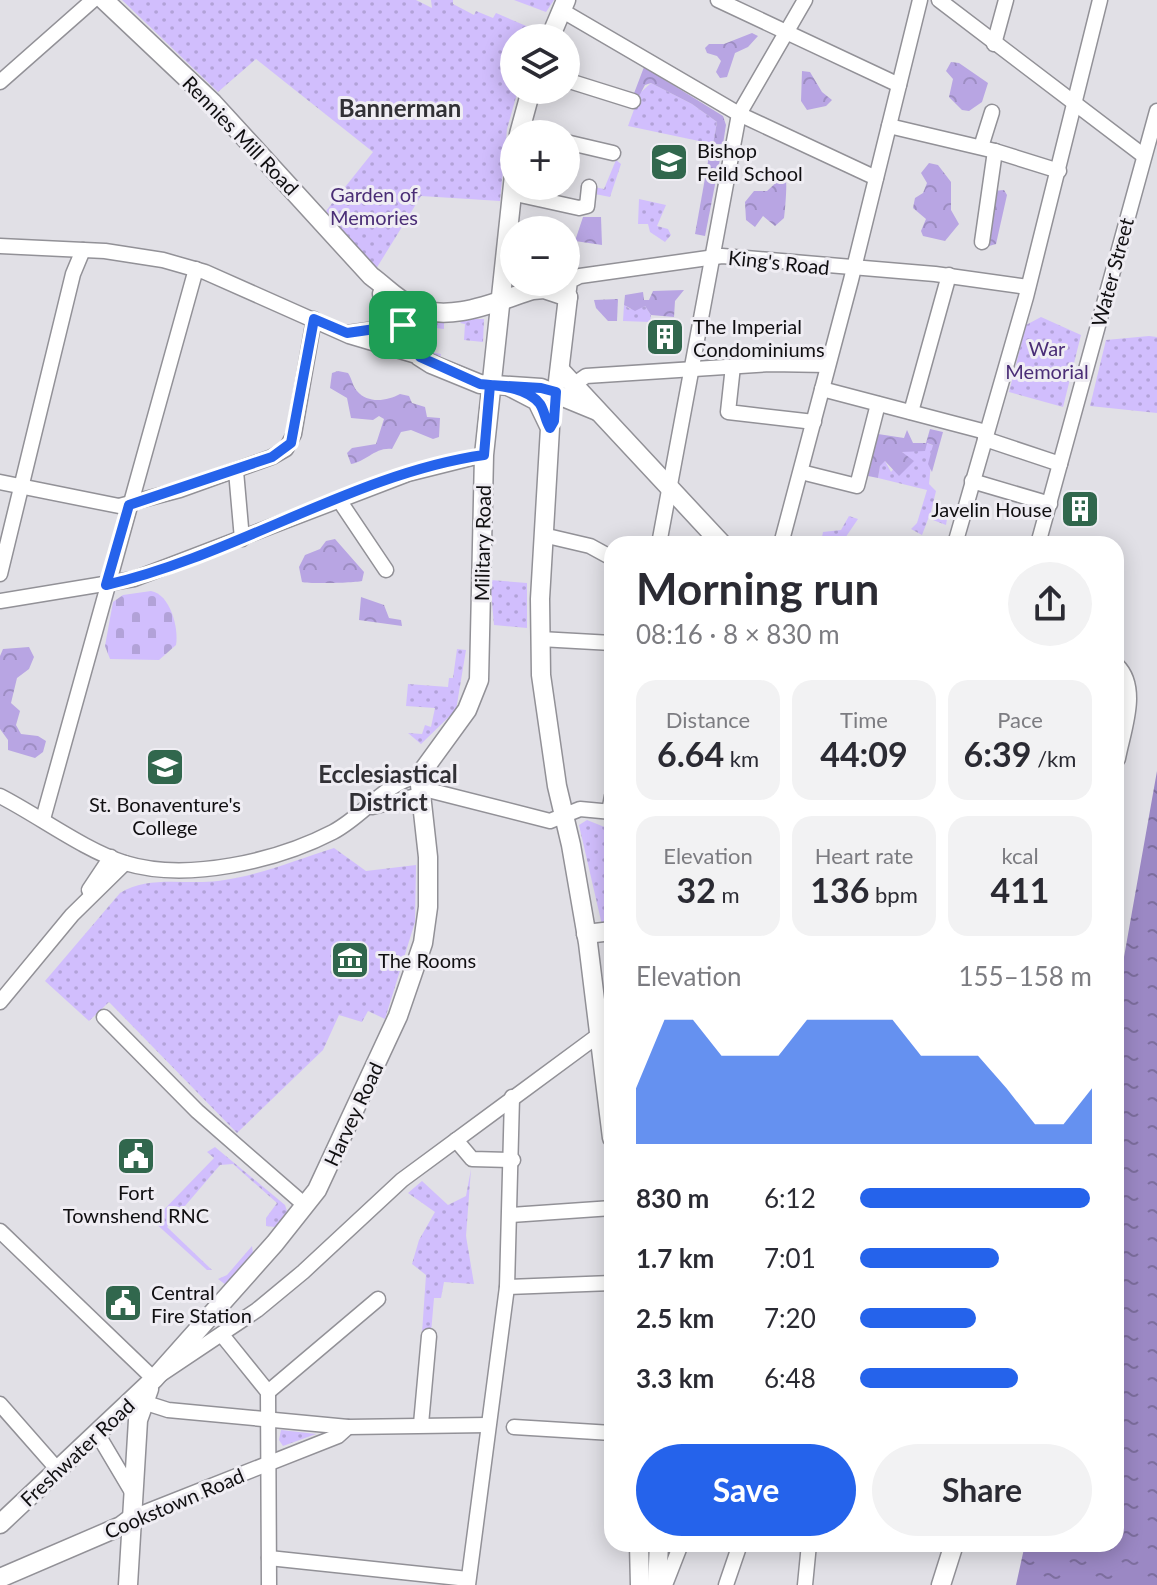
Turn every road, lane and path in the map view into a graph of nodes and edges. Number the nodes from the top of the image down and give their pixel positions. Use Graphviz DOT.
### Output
graph roads {
  1 [pos="93,0"];
  2 [pos="104,0"];
  3 [pos="718,0"];
  4 [pos="805,0"];
  5 [pos="920,0"];
  6 [pos="939,0"];
  7 [pos="1006,0"];
  8 [pos="1100,0"];
  9 [pos="564,5"];
  10 [pos="556,24"];
  11 [pos="786,31"];
  12 [pos="994,44"];
  13 [pos="0,82"];
  14 [pos="580,84"];
  15 [pos="899,85"];
  16 [pos="1073,102"];
  17 [pos="1157,111"];
  18 [pos="992,112"];
  19 [pos="620,113"];
  20 [pos="739,114"];
  21 [pos="889,126"];
  22 [pos="580,145"];
  23 [pos="988,149"];
  24 [pos="613,153"];
  25 [pos="1144,156"];
  26 [pos="1059,171"];
  27 [pos="876,178"];
  28 [pos="589,187"];
  29 [pos="554,200"];
  30 [pos="982,242"];
  31 [pos="0,246"];
  32 [pos="83,250"];
  33 [pos="712,257"];
  34 [pos="854,268"];
  35 [pos="196,269"];
  36 [pos="949,275"];
  37 [pos="371,276"];
  38 [pos="1028,287"];
  39 [pos="501,296"];
  40 [pos="568,297"];
  41 [pos="499,300"];
  42 [pos="449,313"];
  43 [pos="314,319"];
  44 [pos="403,325"];
  45 [pos="347,333"];
  46 [pos="420,357"];
  47 [pos="828,365"];
  48 [pos="733,366"];
  49 [pos="691,369"];
  50 [pos="560,370"];
  51 [pos="576,383"];
  52 [pos="490,385"];
  53 [pos="510,387"];
  54 [pos="822,389"];
  55 [pos="556,392"];
  56 [pos="878,404"];
  57 [pos="597,411"];
  58 [pos="911,412"];
  59 [pos="814,422"];
  60 [pos="550,428"];
  61 [pos="986,436"];
  62 [pos="484,455"];
  63 [pos="1060,464"];
  64 [pos="236,471"];
  65 [pos="801,472"];
  66 [pos="972,481"];
  67 [pos="0,482"];
  68 [pos="22,487"];
  69 [pos="669,488"];
  70 [pos="339,500"];
  71 [pos="1050,504"];
  72 [pos="129,505"];
  73 [pos="543,535"];
  74 [pos="660,536"];
  75 [pos="714,536"];
  76 [pos="783,536"];
  77 [pos="957,536"];
  78 [pos="1040,536"];
  79 [pos="242,539"];
  80 [pos="3,545"];
  81 [pos="604,554"];
  82 [pos="386,570"];
  83 [pos="0,574"];
  84 [pos="106,585"];
  85 [pos="0,601"];
  86 [pos="540,639"];
  87 [pos="604,643"];
  88 [pos="1124,677"];
  89 [pos="1124,715"];
  90 [pos="419,776"];
  91 [pos="420,795"];
  92 [pos="0,796"];
  93 [pos="371,807"];
  94 [pos="604,811"];
  95 [pos="563,816"];
  96 [pos="43,819"];
  97 [pos="118,860"];
  98 [pos="604,932"];
  99 [pos="586,934"];
  100 [pos="0,1002"];
  101 [pos="104,1017"];
  102 [pos="604,1024"];
  103 [pos="604,1035"];
  104 [pos="512,1097"];
  105 [pos="456,1140"];
  106 [pos="513,1160"];
  107 [pos="306,1206"];
  108 [pos="604,1209"];
  109 [pos="511,1215"];
  110 [pos="0,1231"];
  111 [pos="604,1283"];
  112 [pos="507,1287"];
  113 [pos="378,1299"];
  114 [pos="222,1335"];
  115 [pos="429,1336"];
  116 [pos="154,1379"];
  117 [pos="268,1392"];
  118 [pos="143,1402"];
  119 [pos="0,1404"];
  120 [pos="270,1418"];
  121 [pos="421,1424"];
  122 [pos="488,1425"];
  123 [pos="348,1427"];
  124 [pos="514,1427"];
  125 [pos="97,1433"];
  126 [pos="604,1433"];
  127 [pos="270,1463"];
  128 [pos="58,1470"];
  129 [pos="132,1492"];
  130 [pos="133,1517"];
  131 [pos="0,1524"];
  132 [pos="640,1552"];
  133 [pos="657,1552"];
  134 [pos="678,1552"];
  135 [pos="737,1552"];
  136 [pos="808,1552"];
  137 [pos="951,1552"];
  138 [pos="269,1558"];
  139 [pos="0,1578"];
  140 [pos="468,1582"];
  141 [pos="646,1582"];
  142 [pos="128,1585"];
  143 [pos="269,1585"];
  144 [pos="665,1585"];
  145 [pos="726,1585"];
  146 [pos="805,1585"];
  147 [pos="941,1585"];
  1 -- 13 [label="street"];
  2 -- 37 [label="main road, Rennies Mill Road"];
  3 -- 11 [label="street"];
  4 -- 11 [label="street"];
  5 -- 15 [label="street"];
  6 -- 12 [label="street"];
  7 -- 12 [label="street"];
  8 -- 16 [label="street"];
  9 -- 10 [label="main road"];
  9 -- 20 [label="street"];
  11 -- 15 [label="street"];
  11 -- 20 [label="street"];
  12 -- 16 [label="street"];
  14 -- 19 [label="street"];
  15 -- 21 [label="street"];
  16 -- 25 [label="street"];
  16 -- 26 [label="street"];
  17 -- 25 [label="street, Water Street"];
  18 -- 23 [label="street"];
  20 -- 27 [label="street"];
  20 -- 33 [label="street"];
  21 -- 23 [label="street"];
  21 -- 27 [label="street"];
  22 -- 24 [label="street"];
  23 -- 26 [label="street"];
  23 -- 30 [label="street"];
  25 -- 63 [label="street, Water Street"];
  26 -- 38 [label="street"];
  27 -- 34 [label="street"];
  28 -- 29 [label="street"];
  31 -- 32 [label="street"];
  32 -- 35 [label="street"];
  32 -- 68 [label="street"];
  33 -- 34 [label="street, King's Road"];
  33 -- 40 [label="street, King's Road"];
  33 -- 49 [label="street"];
  34 -- 36 [label="street, King's Road"];
  34 -- 47 [label="street"];
  35 -- 43 [label="street"];
  35 -- 72 [label="street"];
  36 -- 38 [label="street, King's Road"];
  36 -- 58 [label="street"];
  37 -- 42 [label="main road, Rennies Mill Road"];
  37 -- 44 [label="main road, Rennies Mill Road"];
  38 -- 61 [label="street"];
  39 -- 41 [label="main road, Military Road"];
  40 -- 41 [label="main road, Rennies Mill Road"];
  40 -- 50 [label="main road"];
  41 -- 42 [label="main road, Rennies Mill Road"];
  41 -- 52 [label="main road, Military Road"];
  42 -- 44 [label="main road"];
  43 -- 45 [label="street"];
  43 -- 64 [label="street"];
  44 -- 45 [label="street"];
  44 -- 46 [label="main road, Rennies Mill Road"];
  45 -- 46 [label="street"];
  46 -- 52 [label="main road"];
  47 -- 48 [label="street"];
  47 -- 54 [label="street"];
  48 -- 49 [label="street"];
  48 -- 59 [label="street"];
  49 -- 51 [label="street"];
  49 -- 69 [label="street"];
  50 -- 51 [label="main road"];
  50 -- 55 [label="main road"];
  51 -- 57 [label="main road"];
  52 -- 53 [label="main road"];
  52 -- 62 [label="main road, Military Road"];
  53 -- 55 [label="main road"];
  53 -- 60 [label="main road"];
  54 -- 56 [label="street"];
  54 -- 59 [label="street"];
  55 -- 57 [label="main road"];
  55 -- 60 [label="main road"];
  56 -- 58 [label="street"];
  56 -- 65 [label="street"];
  57 -- 69 [label="main road"];
  58 -- 61 [label="street"];
  59 -- 65 [label="street"];
  60 -- 73 [label="main road"];
  61 -- 63 [label="street"];
  61 -- 66 [label="street"];
  62 -- 70 [label="street"];
  62 -- 90 [label="main road, Military Road"];
  63 -- 71 [label="street, Water Street"];
  64 -- 72 [label="street"];
  64 -- 79 [label="street"];
  65 -- 76 [label="street"];
  66 -- 71 [label="street"];
  66 -- 77 [label="street"];
  67 -- 68 [label="street"];
  68 -- 72 [label="street"];
  68 -- 80 [label="street"];
  69 -- 74 [label="street"];
  69 -- 75 [label="main road"];
  70 -- 79 [label="street"];
  70 -- 82 [label="street"];
  71 -- 78 [label="street, Water Street"];
  72 -- 84 [label="street"];
  73 -- 81 [label="street"];
  73 -- 86 [label="main road"];
  79 -- 84 [label="street"];
  80 -- 83 [label="street"];
  84 -- 85 [label="street"];
  84 -- 96 [label="street"];
  86 -- 87 [label="street"];
  86 -- 95 [label="main road"];
  88 -- 89 [label="main road"];
  90 -- 91 [label="main road"];
  90 -- 93 [label="street"];
  91 -- 93 [label="street"];
  91 -- 95 [label="street"];
  91 -- 107 [label="main road, Harvey Road"];
  92 -- 96 [label="street"];
  93 -- 97 [label="street"];
  94 -- 95 [label="street"];
  95 -- 99 [label="main road"];
  96 -- 97 [label="street"];
  97 -- 100 [label="street"];
  98 -- 99 [label="main road"];
  99 -- 102 [label="main road"];
  101 -- 107 [label="street"];
  103 -- 104 [label="street"];
  104 -- 105 [label="street"];
  104 -- 106 [label="street"];
  105 -- 106 [label="street"];
  105 -- 114 [label="street"];
  106 -- 109 [label="street"];
  107 -- 116 [label="main road, Harvey Road"];
  108 -- 109 [label="street"];
  109 -- 112 [label="street"];
  110 -- 116 [label="street"];
  111 -- 112 [label="street"];
  112 -- 122 [label="street"];
  113 -- 117 [label="street"];
  114 -- 116 [label="street"];
  114 -- 117 [label="street"];
  115 -- 121 [label="street"];
  116 -- 118 [label="main road"];
  116 -- 125 [label="main road, Freshwater Road"];
  117 -- 120 [label="street"];
  118 -- 120 [label="street"];
  118 -- 129 [label="main road"];
  119 -- 128 [label="street"];
  120 -- 123 [label="street"];
  120 -- 127 [label="street"];
  121 -- 122 [label="street"];
  121 -- 123 [label="street"];
  122 -- 140 [label="street"];
  123 -- 127 [label="street, Cookstown Road"];
  124 -- 126 [label="street"];
  125 -- 128 [label="main road, Freshwater Road"];
  125 -- 129 [label="street"];
  127 -- 130 [label="street, Cookstown Road"];
  127 -- 138 [label="street"];
  128 -- 131 [label="main road, Freshwater Road"];
  129 -- 130 [label="main road"];
  130 -- 139 [label="main road, Cookstown Road"];
  130 -- 142 [label="main road"];
  132 -- 141 [label="main road"];
  133 -- 141 [label="main road"];
  134 -- 144 [label="street"];
  135 -- 145 [label="street"];
  136 -- 146 [label="street"];
  137 -- 147 [label="main road"];
  138 -- 140 [label="street"];
  138 -- 143 [label="street"];
}
